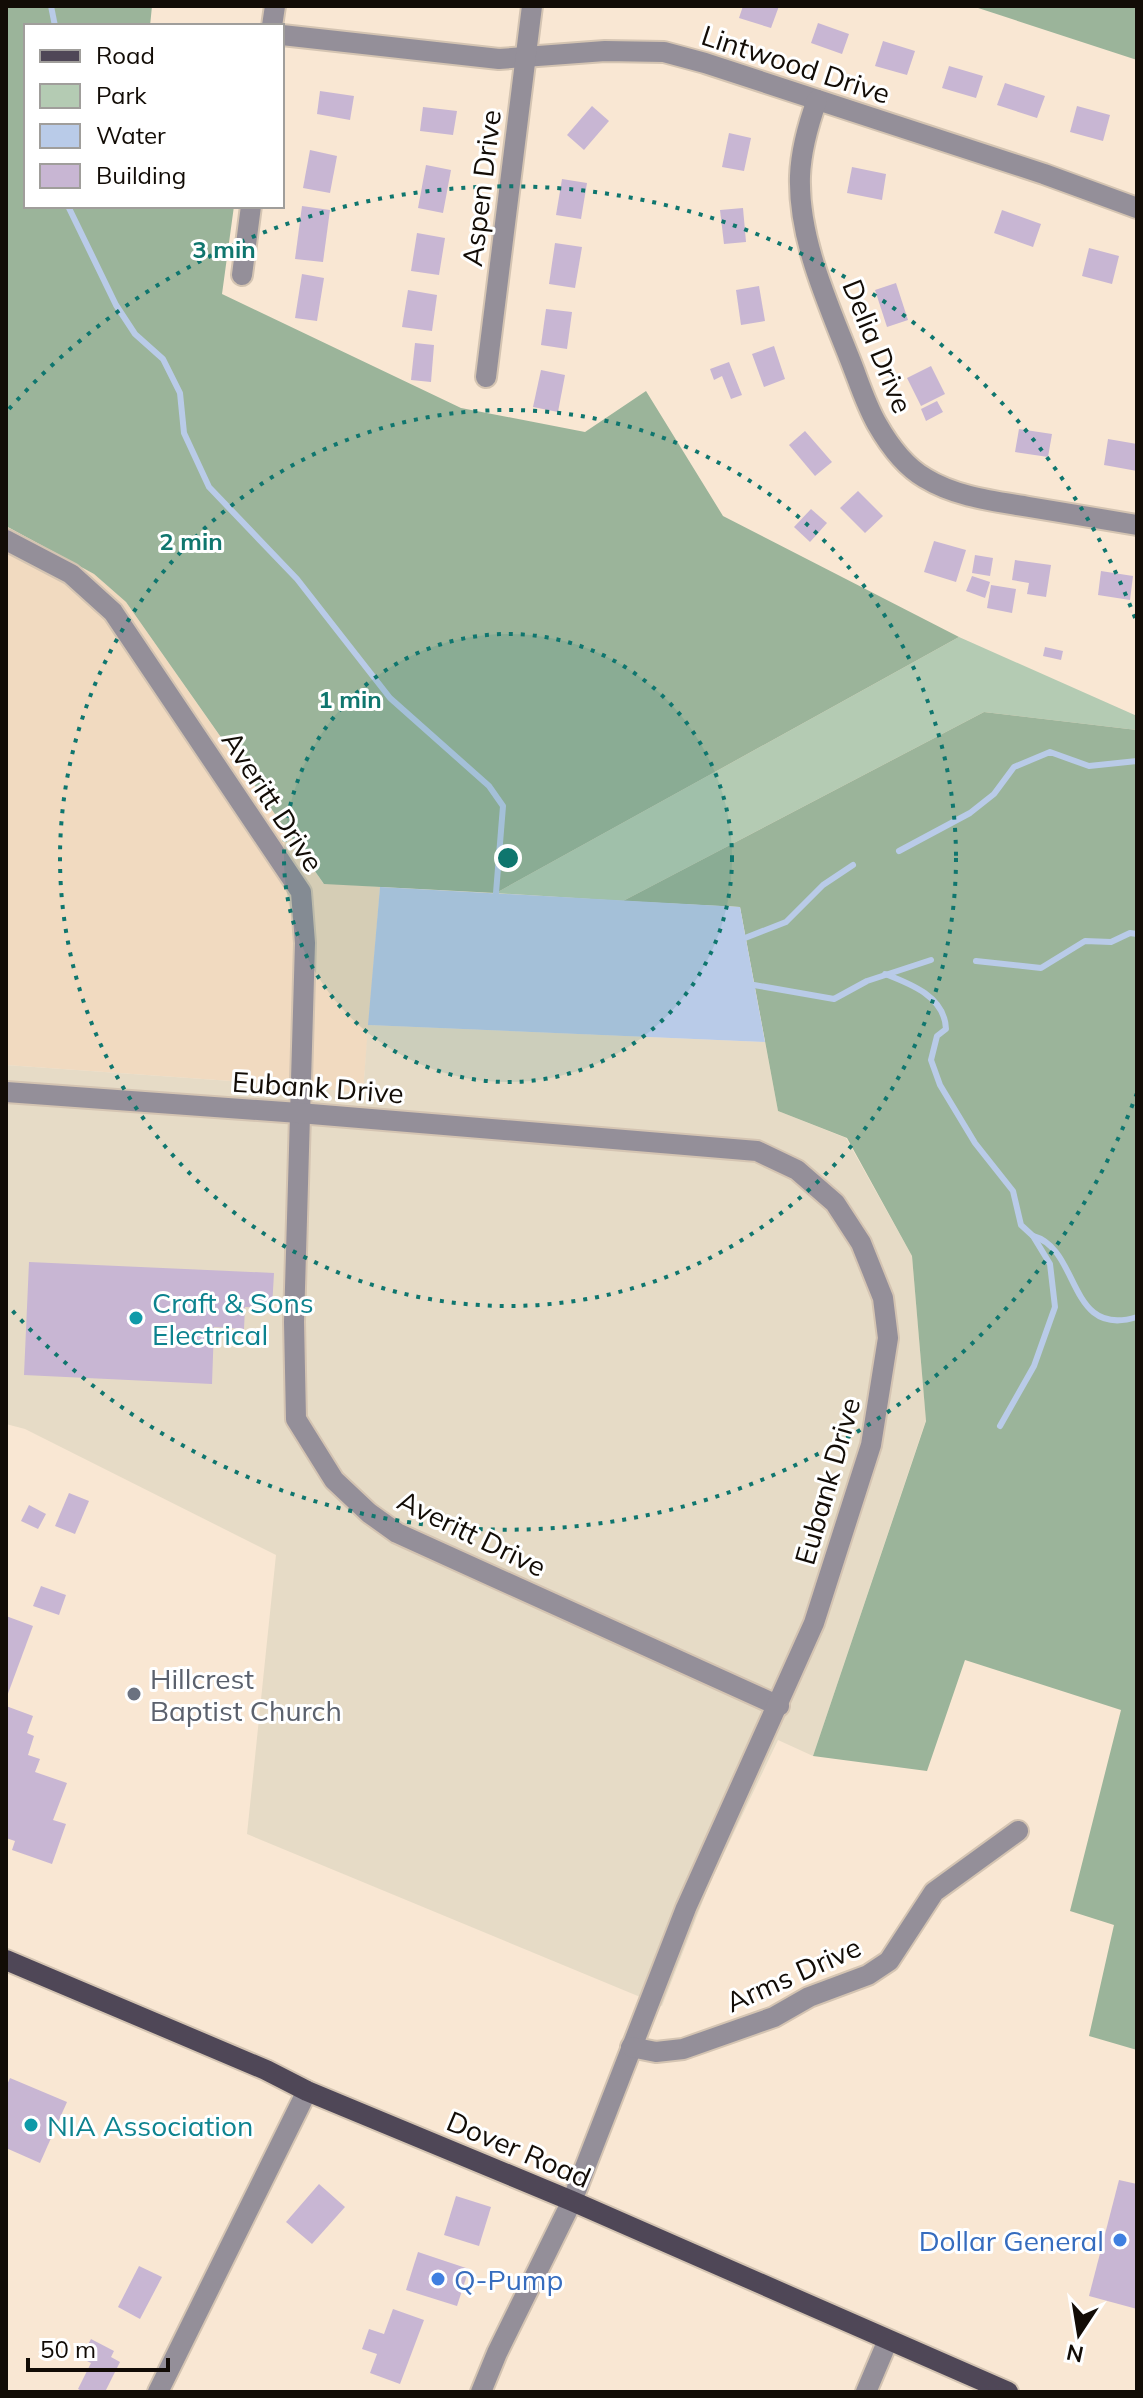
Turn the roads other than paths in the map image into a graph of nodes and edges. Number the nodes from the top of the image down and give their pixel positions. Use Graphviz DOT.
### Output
graph roads {
  1 [pos="532,6"];
  2 [pos="284,35"];
  3 [pos="526,59"];
  4 [pos="817,100"];
  5 [pos="251,208"];
  6 [pos="1137,208"];
  7 [pos="242,275"];
  8 [pos="486,377"];
  9 [pos="1137,525"];
  10 [pos="6,540"];
  11 [pos="6,1092"];
  12 [pos="299,1113"];
  13 [pos="779,1706"];
  14 [pos="1018,1831"];
  15 [pos="6,1960"];
  16 [pos="631,2047"];
  17 [pos="307,2091"];
  18 [pos="572,2201"];
  19 [pos="888,2340"];
  20 [pos="158,2392"];
  21 [pos="481,2392"];
  22 [pos="866,2392"];
  23 [pos="1008,2392"];
  1 -- 3 [label="street, Aspen Drive"];
  2 -- 3 [label="street, Lintwood Drive"];
  3 -- 4 [label="street, Lintwood Drive"];
  3 -- 8 [label="street, Aspen Drive"];
  4 -- 6 [label="street, Lintwood Drive"];
  4 -- 9 [label="street, Delia Drive"];
  5 -- 7 [label="street"];
  10 -- 12 [label="street, Averitt Drive"];
  11 -- 12 [label="street, Eubank Drive"];
  12 -- 13 [label="street, Averitt Drive"];
  12 -- 13 [label="street, Eubank Drive"];
  13 -- 16 [label="street, Eubank Drive"];
  14 -- 16 [label="street, Arms Drive"];
  15 -- 17 [label="main road, Dover Road"];
  16 -- 18 [label="street, Eubank Drive"];
  17 -- 18 [label="main road, Dover Road"];
  17 -- 20 [label="street"];
  18 -- 19 [label="main road, Dover Road"];
  18 -- 21 [label="street, Eubank Drive"];
  19 -- 22 [label="street"];
  19 -- 23 [label="main road, Dover Road"];
}
